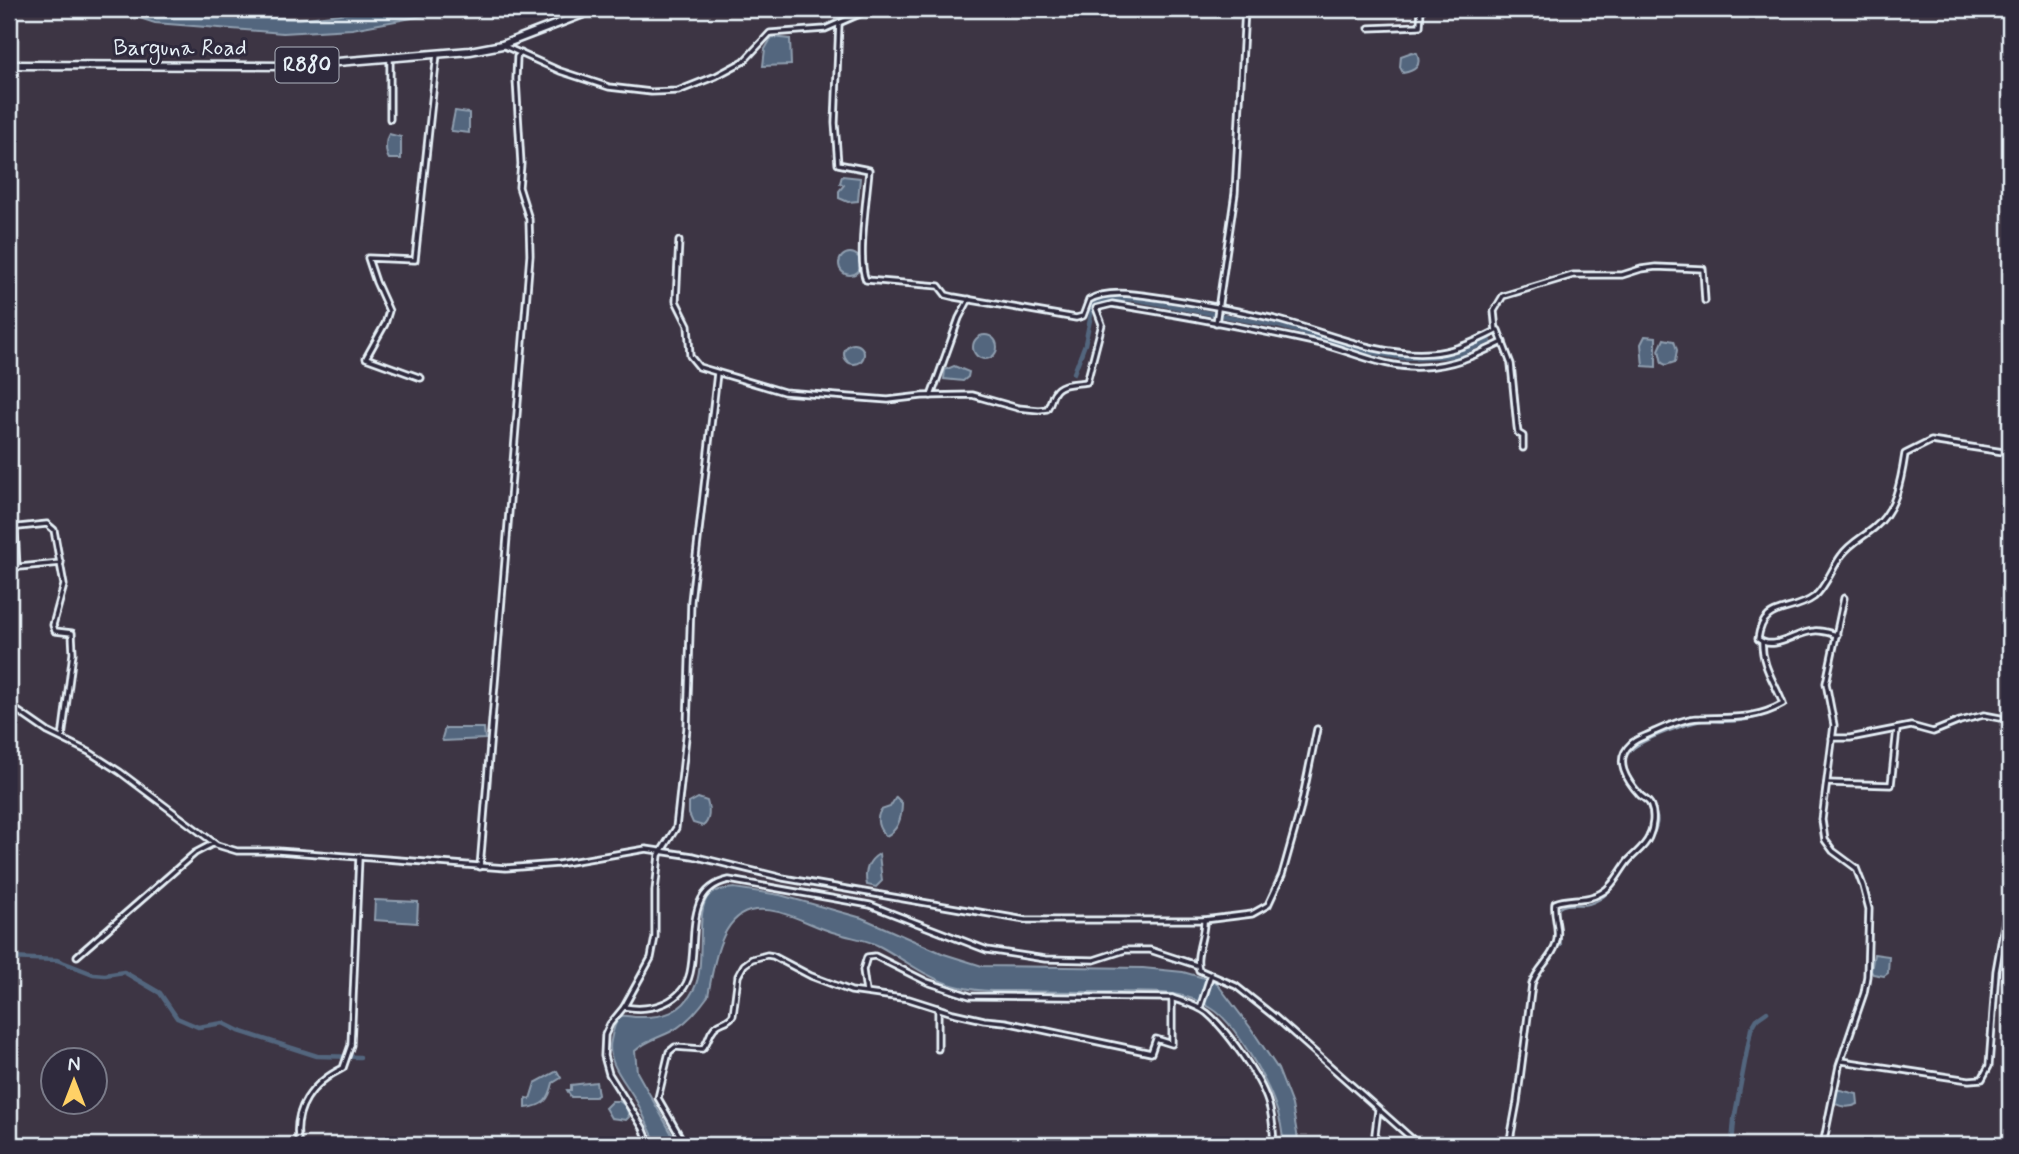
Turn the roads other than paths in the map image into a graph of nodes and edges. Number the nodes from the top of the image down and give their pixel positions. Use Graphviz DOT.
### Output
graph roads {
  1 [pos="596,9"];
  2 [pos="871,9"];
  3 [pos="1296,9"];
  4 [pos="1420,9"];
  5 [pos="587,11"];
  6 [pos="1245,11"];
  7 [pos="839,23"];
  8 [pos="1369,28"];
  9 [pos="502,44"];
  10 [pos="521,53"];
  11 [pos="437,54"];
  12 [pos="390,58"];
  13 [pos="9,65"];
  14 [pos="390,118"];
  15 [pos="679,241"];
  16 [pos="969,299"];
  17 [pos="1705,301"];
  18 [pos="1218,308"];
  19 [pos="1216,323"];
  20 [pos="1497,328"];
  21 [pos="1503,342"];
  22 [pos="717,373"];
  23 [pos="421,378"];
  24 [pos="931,396"];
  25 [pos="1522,448"];
  26 [pos="2010,453"];
  27 [pos="9,528"];
  28 [pos="15,528"];
  29 [pos="61,563"];
  30 [pos="17,567"];
  31 [pos="9,568"];
  32 [pos="1844,598"];
  33 [pos="1837,635"];
  34 [pos="1762,642"];
  35 [pos="9,705"];
  36 [pos="2000,718"];
  37 [pos="1317,729"];
  38 [pos="1897,729"];
  39 [pos="62,737"];
  40 [pos="1832,738"];
  41 [pos="1827,783"];
  42 [pos="214,843"];
  43 [pos="661,851"];
  44 [pos="359,857"];
  45 [pos="480,867"];
  46 [pos="1204,920"];
  47 [pos="2010,920"];
  48 [pos="77,956"];
  49 [pos="1198,965"];
  50 [pos="1211,974"];
  51 [pos="866,992"];
  52 [pos="1172,998"];
  53 [pos="624,1007"];
  54 [pos="938,1008"];
  55 [pos="1200,1008"];
  56 [pos="938,1049"];
  57 [pos="1841,1061"];
  58 [pos="1378,1110"];
  59 [pos="299,1145"];
  60 [pos="650,1145"];
  61 [pos="685,1145"];
  62 [pos="1274,1145"];
  63 [pos="1378,1145"];
  64 [pos="1419,1145"];
  65 [pos="1509,1145"];
  66 [pos="1823,1145"];
  1 -- 5 [label="main road, Barguna Road / R880"];
  2 -- 7 [label="street"];
  3 -- 6 [label="street"];
  4 -- 8 [label="street"];
  5 -- 9 [label="main road, Barguna Road / R880"];
  6 -- 18 [label="street"];
  7 -- 10 [label="street"];
  7 -- 16 [label="street"];
  9 -- 10 [label="street"];
  9 -- 11 [label="main road, Barguna Road / R880"];
  10 -- 45 [label="street"];
  11 -- 12 [label="main road, Barguna Road / R880"];
  11 -- 23 [label="street"];
  12 -- 13 [label="main road, Barguna Road / R880"];
  12 -- 14 [label="street"];
  15 -- 22 [label="street"];
  16 -- 18 [label="street"];
  16 -- 24 [label="street"];
  17 -- 20 [label="street"];
  18 -- 19 [label="street"];
  18 -- 20 [label="street"];
  19 -- 21 [label="street"];
  19 -- 24 [label="street"];
  20 -- 21 [label="street"];
  21 -- 25 [label="street"];
  22 -- 24 [label="street"];
  22 -- 43 [label="street"];
  26 -- 34 [label="street"];
  27 -- 28 [label="street"];
  28 -- 29 [label="street"];
  28 -- 30 [label="street"];
  29 -- 30 [label="street"];
  29 -- 39 [label="street"];
  30 -- 31 [label="street"];
  32 -- 33 [label="street"];
  33 -- 34 [label="street"];
  33 -- 40 [label="street"];
  34 -- 65 [label="street"];
  35 -- 39 [label="street"];
  36 -- 38 [label="street"];
  37 -- 46 [label="street"];
  38 -- 40 [label="street"];
  38 -- 41 [label="street"];
  39 -- 42 [label="street"];
  40 -- 41 [label="street"];
  41 -- 57 [label="street"];
  42 -- 44 [label="street"];
  42 -- 48 [label="street"];
  43 -- 45 [label="street"];
  43 -- 46 [label="street"];
  43 -- 53 [label="street"];
  44 -- 45 [label="street"];
  44 -- 59 [label="street"];
  46 -- 49 [label="street"];
  47 -- 57 [label="street"];
  49 -- 50 [label="street"];
  49 -- 53 [label="street"];
  50 -- 55 [label="street"];
  50 -- 58 [label="street"];
  51 -- 52 [label="street"];
  51 -- 54 [label="street"];
  51 -- 61 [label="street"];
  52 -- 54 [label="street"];
  52 -- 55 [label="street"];
  53 -- 60 [label="street"];
  54 -- 56 [label="street"];
  55 -- 62 [label="street"];
  57 -- 66 [label="street"];
  58 -- 63 [label="street"];
  58 -- 64 [label="street"];
}
